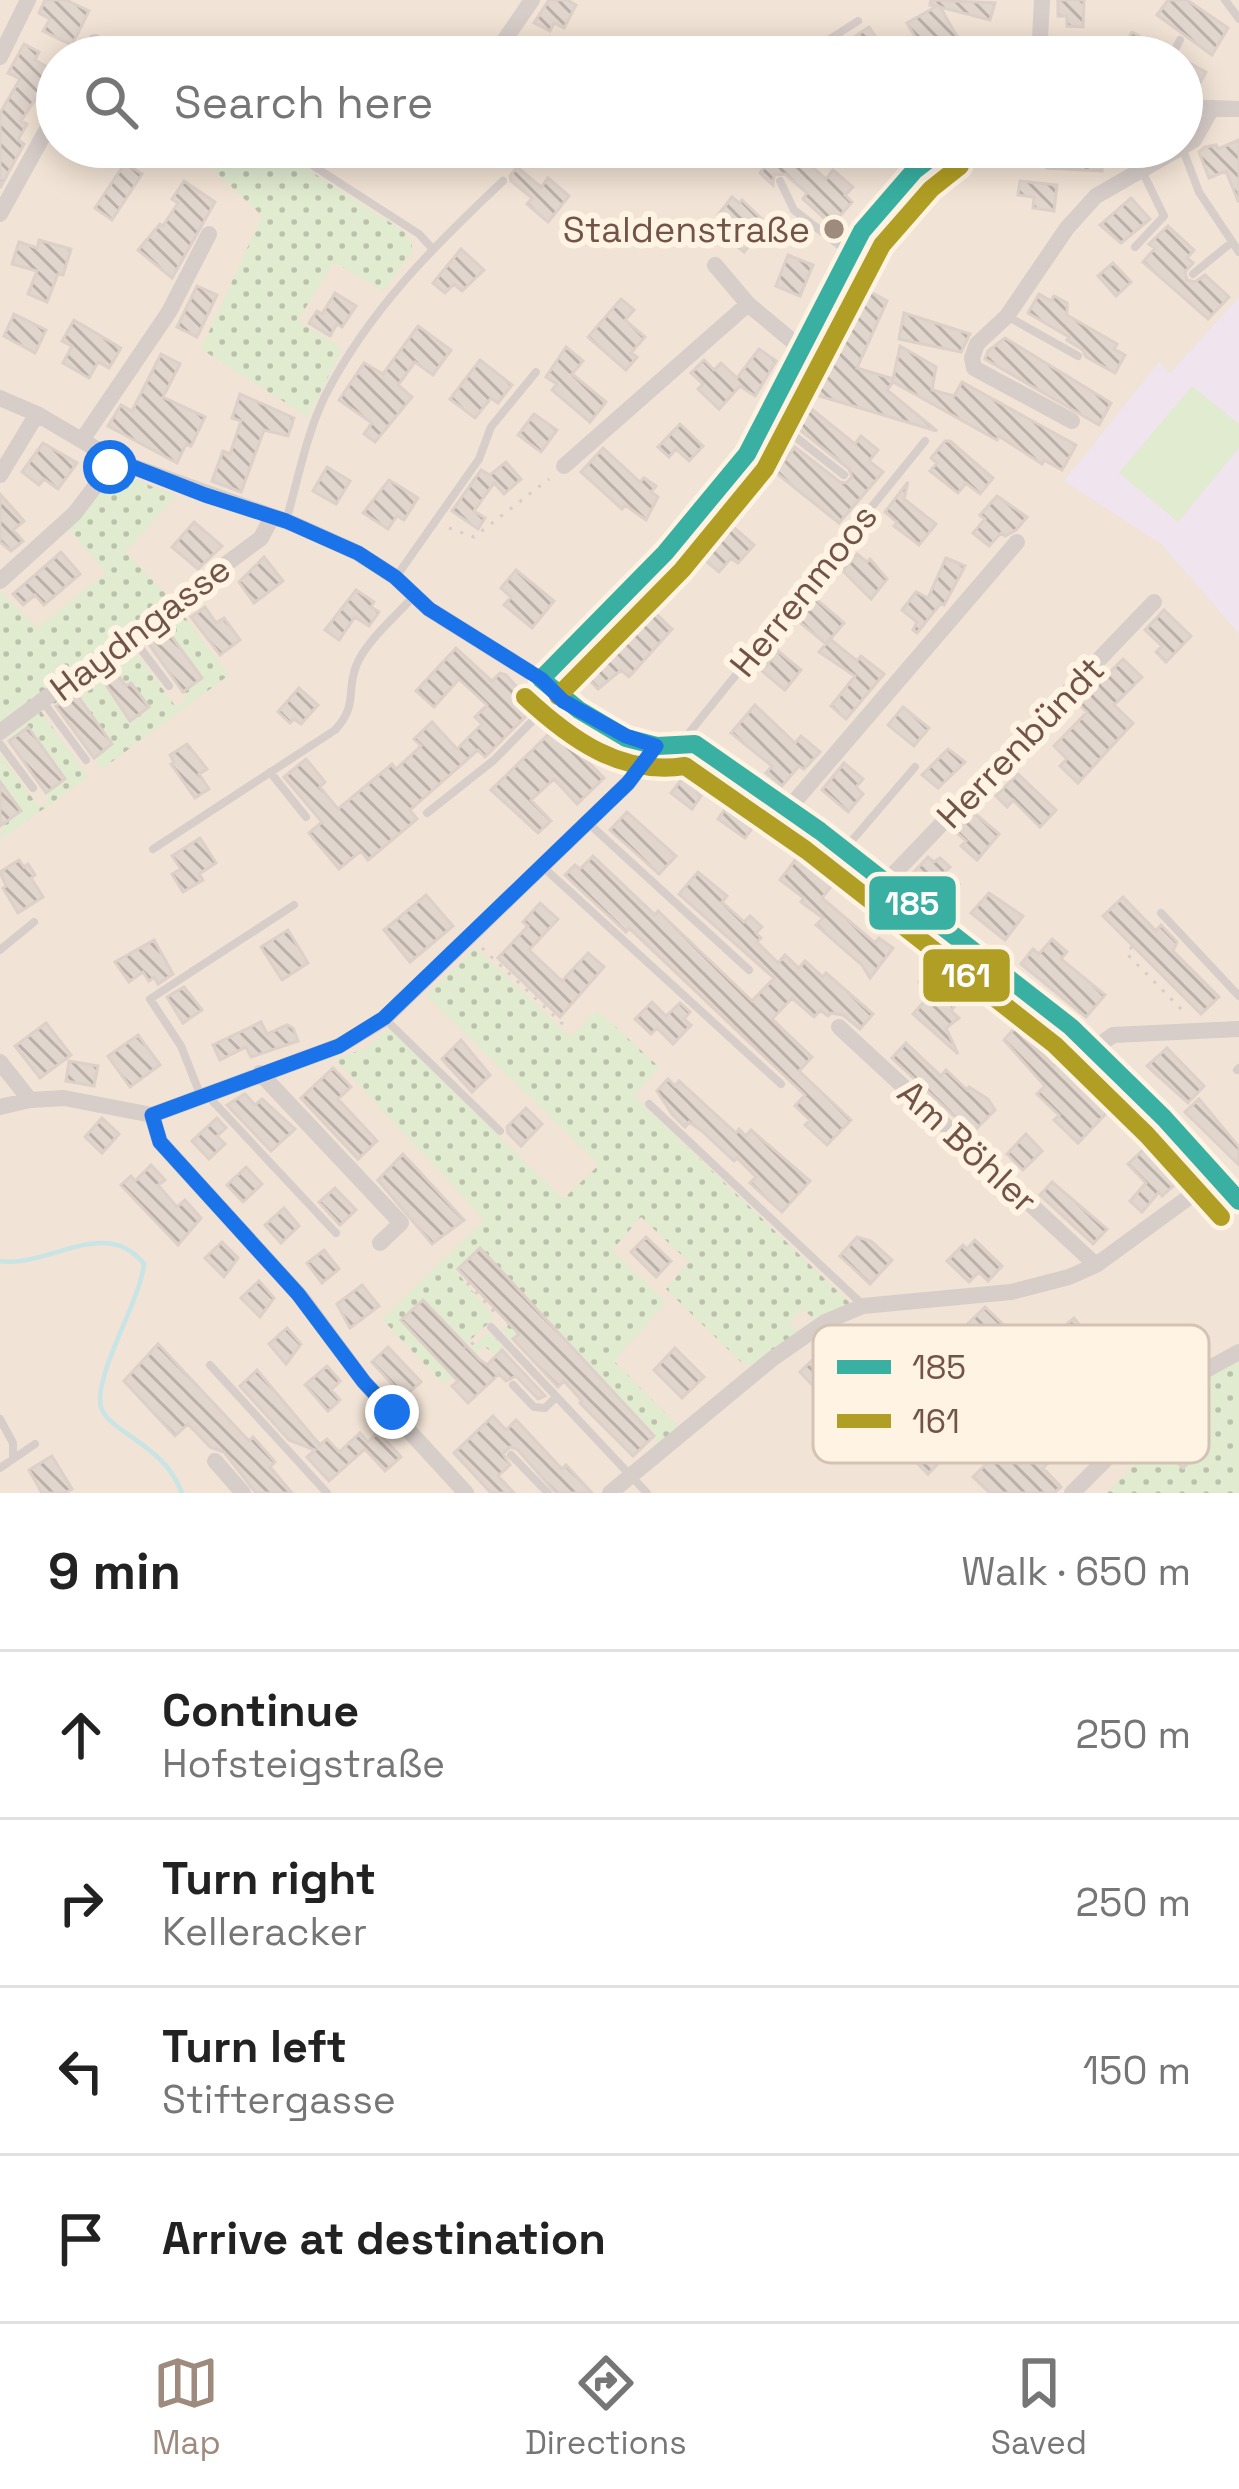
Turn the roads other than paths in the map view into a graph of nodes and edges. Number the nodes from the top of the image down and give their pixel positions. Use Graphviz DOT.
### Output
graph roads {
  1 [pos="28,0"];
  2 [pos="532,0"];
  3 [pos="1042,0"];
  4 [pos="1225,0"];
  5 [pos="1239,20"];
  6 [pos="858,21"];
  7 [pos="507,36"];
  8 [pos="834,36"];
  9 [pos="1041,36"];
  10 [pos="0,57"];
  11 [pos="1203,108"];
  12 [pos="1212,108"];
  13 [pos="1239,110"];
  14 [pos="1203,124"];
  15 [pos="36,149"];
  16 [pos="317,168"];
  17 [pos="912,168"];
  18 [pos="918,168"];
  19 [pos="1147,168"];
  20 [pos="1190,168"];
  21 [pos="914,171"];
  22 [pos="1142,171"];
  23 [pos="503,181"];
  24 [pos="780,182"];
  25 [pos="0,214"];
  26 [pos="209,234"];
  27 [pos="1232,242"];
  28 [pos="432,247"];
  29 [pos="1135,247"];
  30 [pos="1239,252"];
  31 [pos="850,253"];
  32 [pos="715,265"];
  33 [pos="1193,274"];
  34 [pos="748,304"];
  35 [pos="1007,316"];
  36 [pos="802,350"];
  37 [pos="1078,356"];
  38 [pos="536,372"];
  39 [pos="0,398"];
  40 [pos="37,414"];
  41 [pos="770,416"];
  42 [pos="1072,422"];
  43 [pos="82,440"];
  44 [pos="926,441"];
  45 [pos="115,460"];
  46 [pos="564,466"];
  47 [pos="0,475"];
  48 [pos="844,475"];
  49 [pos="279,519"];
  50 [pos="1018,542"];
  51 [pos="395,577"];
  52 [pos="0,581"];
  53 [pos="414,596"];
  54 [pos="1154,602"];
  55 [pos="130,634"];
  56 [pos="541,679"];
  57 [pos="170,686"];
  58 [pos="557,695"];
  59 [pos="42,701"];
  60 [pos="0,732"];
  61 [pos="684,740"];
  62 [pos="0,744"];
  63 [pos="656,746"];
  64 [pos="86,760"];
  65 [pos="915,767"];
  66 [pos="271,772"];
  67 [pos="33,788"];
  68 [pos="789,808"];
  69 [pos="427,813"];
  70 [pos="306,817"];
  71 [pos="587,822"];
  72 [pos="153,848"];
  73 [pos="843,850"];
  74 [pos="542,866"];
  75 [pos="885,883"];
  76 [pos="294,905"];
  77 [pos="1161,913"];
  78 [pos="34,922"];
  79 [pos="0,950"];
  80 [pos="749,970"];
  81 [pos="1239,996"];
  82 [pos="384,1018"];
  83 [pos="839,1027"];
  84 [pos="1239,1029"];
  85 [pos="1095,1048"];
  86 [pos="0,1062"];
  87 [pos="260,1073"];
  88 [pos="781,1084"];
  89 [pos="203,1094"];
  90 [pos="30,1100"];
  91 [pos="649,1104"];
  92 [pos="0,1107"];
  93 [pos="152,1115"];
  94 [pos="500,1131"];
  95 [pos="1218,1177"];
  96 [pos="1239,1201"];
  97 [pos="336,1233"];
  98 [pos="380,1243"];
  99 [pos="1096,1265"];
  100 [pos="862,1306"];
  101 [pos="826,1325"];
  102 [pos="493,1329"];
  103 [pos="813,1332"];
  104 [pos="1239,1352"];
  105 [pos="210,1365"];
  106 [pos="1209,1368"];
  107 [pos="513,1385"];
  108 [pos="556,1397"];
  109 [pos="0,1420"];
  110 [pos="35,1444"];
  111 [pos="511,1455"];
  112 [pos="13,1459"];
  113 [pos="215,1461"];
  114 [pos="1102,1463"];
  115 [pos="0,1468"];
  116 [pos="633,1474"];
  117 [pos="243,1493"];
  118 [pos="328,1493"];
  119 [pos="466,1493"];
  120 [pos="548,1493"];
  121 [pos="610,1493"];
  122 [pos="647,1493"];
  123 [pos="1072,1493"];
  1 -- 10 [label="street"];
  2 -- 7 [label="street"];
  3 -- 9 [label="street"];
  4 -- 5 [label="lane"];
  6 -- 8 [label="lane"];
  11 -- 12 [label="street"];
  12 -- 13 [label="street"];
  12 -- 14 [label="street"];
  15 -- 25 [label="street"];
  16 -- 28 [label="lane"];
  17 -- 21 [label="street"];
  18 -- 21 [label="street"];
  19 -- 22 [label="street"];
  20 -- 27 [label="lane"];
  21 -- 31 [label="street"];
  22 -- 29 [label="lane"];
  22 -- 35 [label="street"];
  23 -- 28 [label="lane"];
  24 -- 31 [label="lane"];
  26 -- 43 [label="street"];
  27 -- 30 [label="lane"];
  27 -- 33 [label="lane"];
  28 -- 49 [label="lane"];
  31 -- 36 [label="street"];
  32 -- 34 [label="street"];
  34 -- 36 [label="street"];
  34 -- 46 [label="street"];
  35 -- 37 [label="lane"];
  35 -- 42 [label="street"];
  36 -- 41 [label="street"];
  38 -- 51 [label="lane"];
  39 -- 40 [label="street"];
  40 -- 43 [label="street"];
  40 -- 47 [label="street"];
  41 -- 48 [label="lane"];
  41 -- 56 [label="street"];
  43 -- 45 [label="street"];
  44 -- 61 [label="lane, Herrenmoos"];
  45 -- 49 [label="street"];
  45 -- 52 [label="street"];
  49 -- 51 [label="street"];
  49 -- 55 [label="street, Haydngasse"];
  50 -- 68 [label="street"];
  51 -- 53 [label="street"];
  53 -- 56 [label="street"];
  53 -- 66 [label="lane"];
  54 -- 75 [label="street, Herrenbündt"];
  55 -- 57 [label="lane"];
  55 -- 59 [label="street, Haydngasse"];
  56 -- 58 [label="street"];
  58 -- 63 [label="street"];
  58 -- 69 [label="lane"];
  59 -- 60 [label="street, Haydngasse"];
  59 -- 64 [label="lane"];
  61 -- 63 [label="street"];
  61 -- 68 [label="street"];
  62 -- 67 [label="lane"];
  63 -- 71 [label="street"];
  65 -- 73 [label="lane"];
  66 -- 70 [label="lane"];
  66 -- 72 [label="lane"];
  68 -- 73 [label="street"];
  71 -- 74 [label="street"];
  71 -- 80 [label="lane"];
  73 -- 75 [label="street"];
  74 -- 82 [label="street"];
  74 -- 88 [label="lane"];
  75 -- 85 [label="street"];
  76 -- 89 [label="lane"];
  77 -- 81 [label="lane"];
  78 -- 79 [label="lane"];
  82 -- 87 [label="street"];
  82 -- 94 [label="lane"];
  83 -- 99 [label="street, Am Böhler"];
  84 -- 85 [label="street"];
  85 -- 95 [label="street"];
  86 -- 90 [label="street"];
  87 -- 89 [label="street"];
  87 -- 98 [label="street"];
  89 -- 93 [label="street"];
  89 -- 97 [label="lane"];
  90 -- 92 [label="street"];
  90 -- 93 [label="street"];
  91 -- 100 [label="lane"];
  93 -- 119 [label="street"];
  95 -- 96 [label="street"];
  95 -- 99 [label="street"];
  99 -- 100 [label="street"];
  100 -- 101 [label="street"];
  102 -- 108 [label="lane"];
  103 -- 116 [label="street"];
  104 -- 106 [label="street"];
  105 -- 118 [label="lane"];
  107 -- 108 [label="lane"];
  108 -- 116 [label="lane"];
  109 -- 112 [label="lane"];
  110 -- 112 [label="lane"];
  111 -- 120 [label="lane"];
  112 -- 115 [label="lane"];
  113 -- 117 [label="street"];
  114 -- 123 [label="street"];
  116 -- 121 [label="street"];
  116 -- 122 [label="lane"];
}
